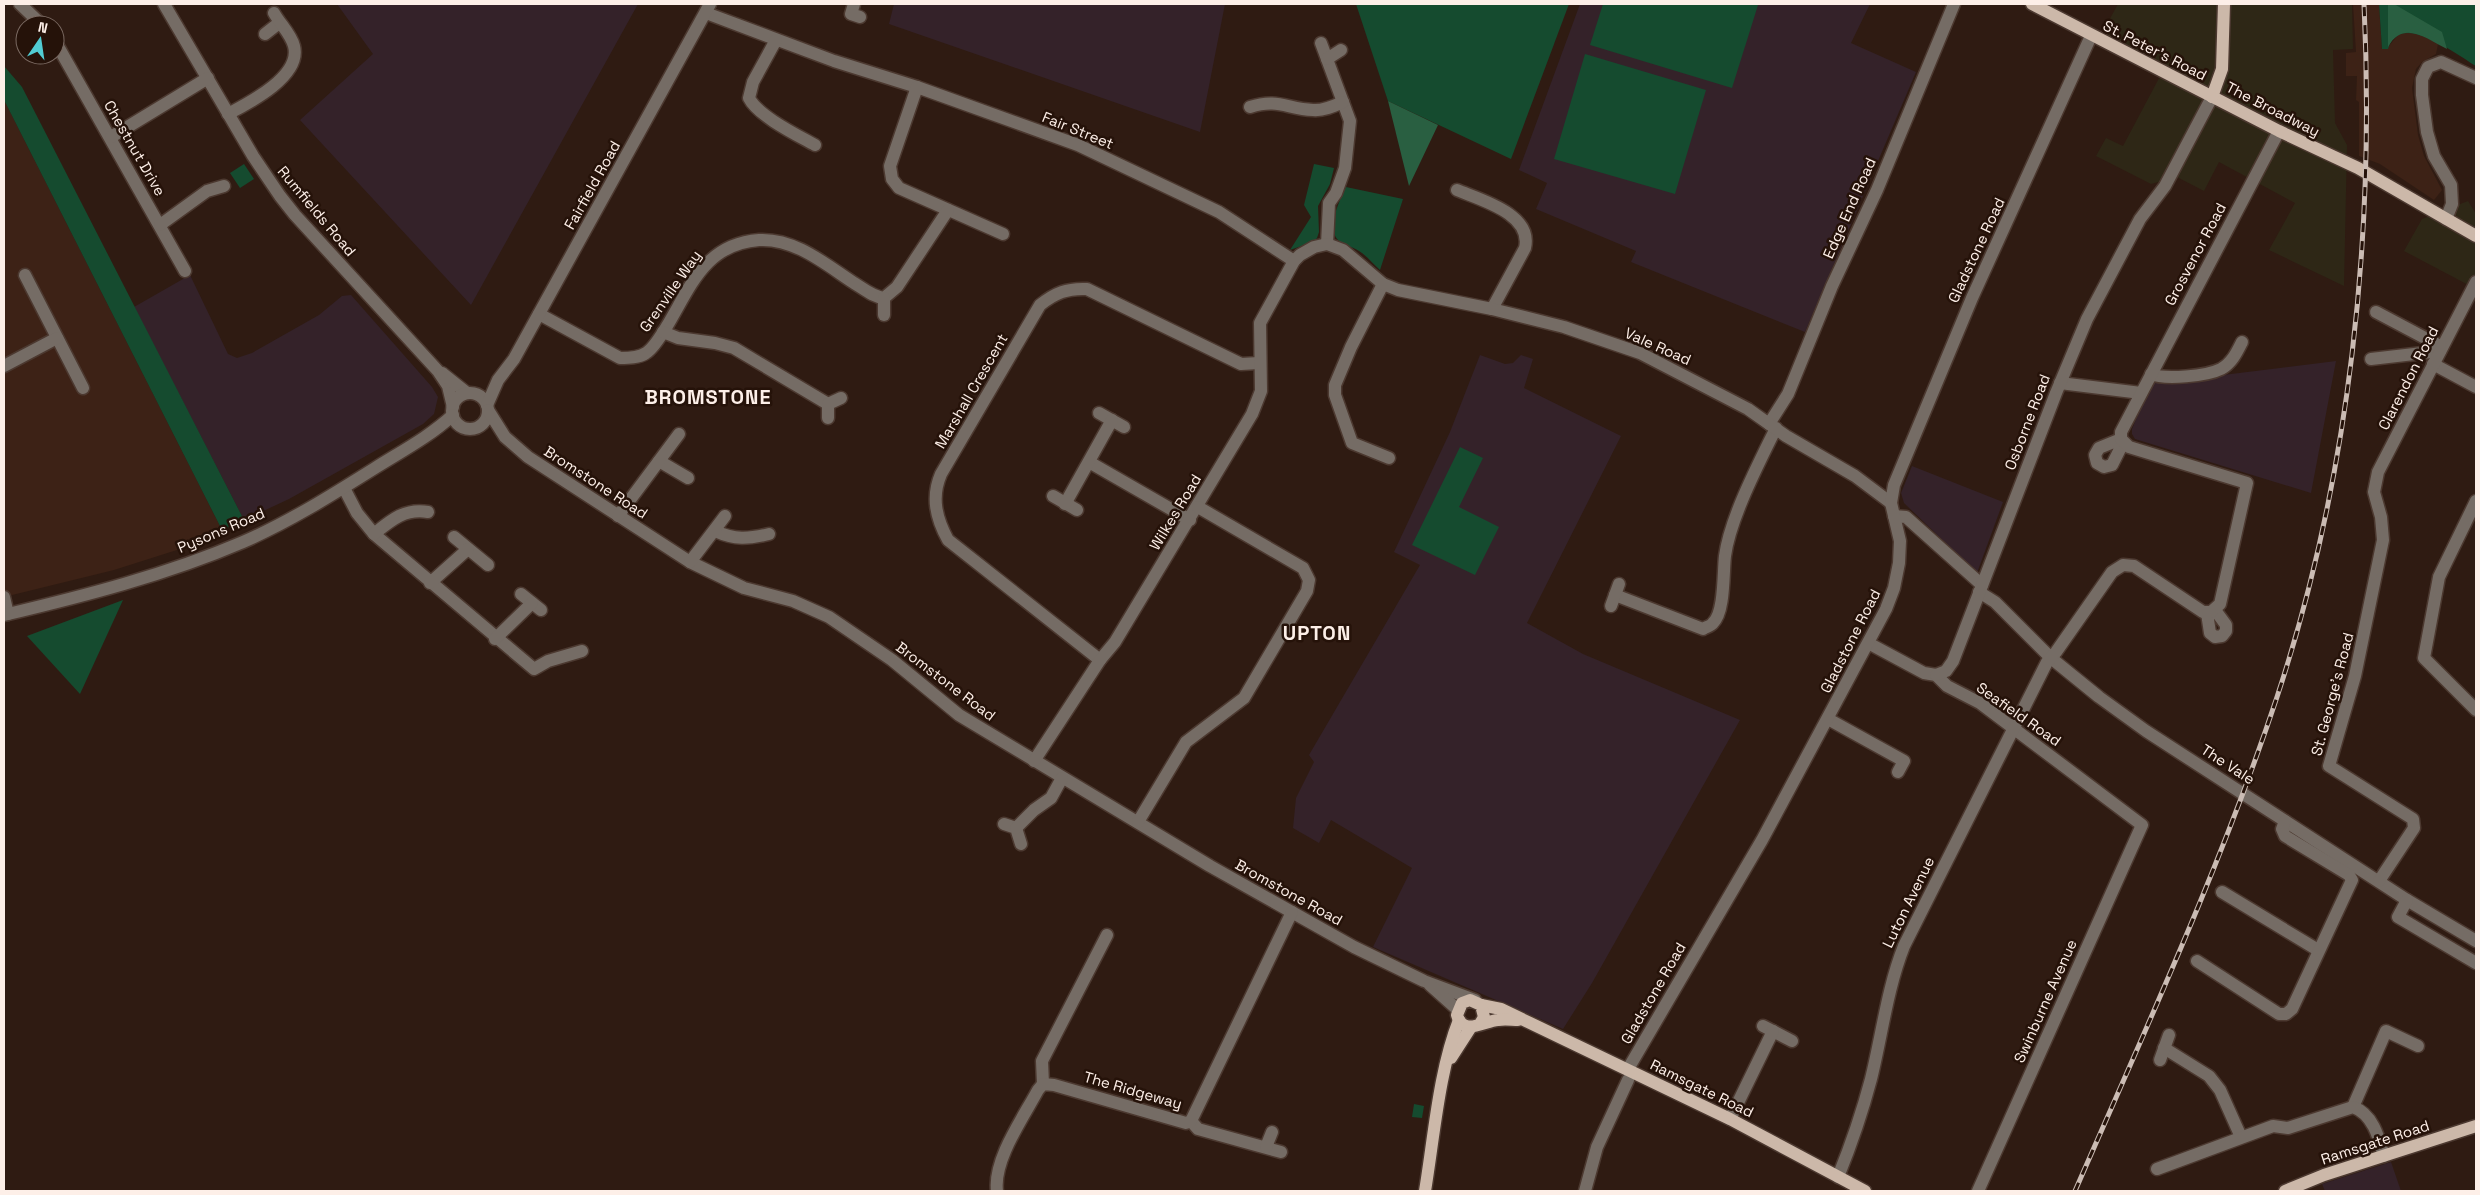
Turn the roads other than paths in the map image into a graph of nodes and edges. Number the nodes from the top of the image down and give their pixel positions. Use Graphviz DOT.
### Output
graph roads {
  1 [pos="20,4"];
  2 [pos="164,4"];
  3 [pos="854,4"];
  4 [pos="1954,4"];
  5 [pos="2032,4"];
  6 [pos="2224,4"];
  7 [pos="708,8"];
  8 [pos="32,15"];
  9 [pos="860,17"];
  10 [pos="264,34"];
  11 [pos="2091,36"];
  12 [pos="776,40"];
  13 [pos="1321,43"];
  14 [pos="1341,50"];
  15 [pos="65,58"];
  16 [pos="1327,59"];
  17 [pos="208,78"];
  18 [pos="2476,78"];
  19 [pos="917,87"];
  20 [pos="2212,96"];
  21 [pos="1343,102"];
  22 [pos="1250,106"];
  23 [pos="228,114"];
  24 [pos="2278,131"];
  25 [pos="111,137"];
  26 [pos="815,145"];
  27 [pos="224,186"];
  28 [pos="2165,186"];
  29 [pos="1466,190"];
  30 [pos="948,210"];
  31 [pos="2446,219"];
  32 [pos="160,225"];
  33 [pos="1002,234"];
  34 [pos="2476,236"];
  35 [pos="1327,244"];
  36 [pos="1294,261"];
  37 [pos="185,271"];
  38 [pos="25,275"];
  39 [pos="2476,282"];
  40 [pos="1383,284"];
  41 [pos="884,298"];
  42 [pos="1492,309"];
  43 [pos="2376,312"];
  44 [pos="539,314"];
  45 [pos="884,315"];
  46 [pos="663,332"];
  47 [pos="57,338"];
  48 [pos="2242,342"];
  49 [pos="2441,349"];
  50 [pos="2371,359"];
  51 [pos="1259,363"];
  52 [pos="2433,364"];
  53 [pos="4,366"];
  54 [pos="438,371"];
  55 [pos="2150,374"];
  56 [pos="498,380"];
  57 [pos="2060,383"];
  58 [pos="2476,387"];
  59 [pos="83,388"];
  60 [pos="2141,393"];
  61 [pos="471,394"];
  62 [pos="841,398"];
  63 [pos="828,404"];
  64 [pos="487,407"];
  65 [pos="453,411"];
  66 [pos="1099,413"];
  67 [pos="828,418"];
  68 [pos="1112,420"];
  69 [pos="1773,426"];
  70 [pos="462,427"];
  71 [pos="478,427"];
  72 [pos="1124,427"];
  73 [pos="432,434"];
  74 [pos="678,434"];
  75 [pos="505,437"];
  76 [pos="1389,458"];
  77 [pos="659,461"];
  78 [pos="1088,462"];
  79 [pos="688,478"];
  80 [pos="344,488"];
  81 [pos="2374,492"];
  82 [pos="1053,496"];
  83 [pos="2476,501"];
  84 [pos="1065,504"];
  85 [pos="1891,504"];
  86 [pos="1198,506"];
  87 [pos="1077,510"];
  88 [pos="428,512"];
  89 [pos="618,516"];
  90 [pos="725,516"];
  91 [pos="1894,516"];
  92 [pos="1190,520"];
  93 [pos="2472,522"];
  94 [pos="715,531"];
  95 [pos="374,534"];
  96 [pos="768,534"];
  97 [pos="454,537"];
  98 [pos="468,549"];
  99 [pos="690,562"];
  100 [pos="488,566"];
  101 [pos="430,583"];
  102 [pos="1980,588"];
  103 [pos="521,594"];
  104 [pos="1615,595"];
  105 [pos="4,597"];
  106 [pos="2211,612"];
  107 [pos="6,614"];
  108 [pos="495,639"];
  109 [pos="1870,644"];
  110 [pos="582,651"];
  111 [pos="2051,658"];
  112 [pos="1100,660"];
  113 [pos="1936,675"];
  114 [pos="2476,710"];
  115 [pos="1828,719"];
  116 [pos="2013,727"];
  117 [pos="1034,761"];
  118 [pos="1898,772"];
  119 [pos="1062,778"];
  120 [pos="2285,821"];
  121 [pos="1138,822"];
  122 [pos="1004,824"];
  123 [pos="2142,825"];
  124 [pos="1016,828"];
  125 [pos="1021,844"];
  126 [pos="2379,881"];
  127 [pos="2222,892"];
  128 [pos="2408,900"];
  129 [pos="1292,912"];
  130 [pos="1107,935"];
  131 [pos="2476,941"];
  132 [pos="2318,950"];
  133 [pos="2197,961"];
  134 [pos="2476,963"];
  135 [pos="1424,981"];
  136 [pos="1478,1003"];
  137 [pos="1458,1015"];
  138 [pos="1521,1020"];
  139 [pos="1475,1026"];
  140 [pos="2170,1035"];
  141 [pos="1792,1042"];
  142 [pos="2418,1046"];
  143 [pos="1447,1064"];
  144 [pos="1628,1074"];
  145 [pos="1043,1084"];
  146 [pos="2353,1107"];
  147 [pos="1730,1119"];
  148 [pos="1191,1121"];
  149 [pos="2476,1126"];
  150 [pos="1272,1132"];
  151 [pos="2241,1137"];
  152 [pos="1266,1147"];
  153 [pos="1281,1152"];
  154 [pos="2384,1156"];
  155 [pos="2157,1169"];
  156 [pos="1838,1177"];
  157 [pos="997,1191"];
  158 [pos="1425,1191"];
  159 [pos="1585,1191"];
  160 [pos="1865,1191"];
  161 [pos="1978,1191"];
  162 [pos="2285,1191"];
  1 -- 8 [label="street"];
  2 -- 17 [label="street, Rumfields Road"];
  3 -- 9 [label="street"];
  4 -- 69 [label="street, Edge End Road"];
  5 -- 11 [label="main road, St. Peter's Road"];
  6 -- 20 [label="main road"];
  7 -- 12 [label="street, Fair Street"];
  7 -- 44 [label="street, Fairfield Road"];
  10 -- 23 [label="street"];
  11 -- 20 [label="main road, St. Peter's Road"];
  11 -- 85 [label="street, Gladstone Road"];
  12 -- 19 [label="street, Fair Street"];
  12 -- 26 [label="street"];
  13 -- 16 [label="street"];
  14 -- 16 [label="street"];
  15 -- 25 [label="street, Chestnut Drive"];
  16 -- 21 [label="street"];
  17 -- 23 [label="street, Rumfields Road"];
  17 -- 25 [label="street"];
  18 -- 31 [label="street"];
  19 -- 30 [label="street"];
  19 -- 36 [label="street, Fair Street"];
  20 -- 24 [label="main road, The Broadway"];
  20 -- 28 [label="street, The Broadway"];
  21 -- 22 [label="street"];
  21 -- 35 [label="street"];
  23 -- 54 [label="street, Rumfields Road"];
  24 -- 31 [label="main road, The Broadway"];
  24 -- 55 [label="street, Grosvenor Road"];
  25 -- 32 [label="street, Chestnut Drive"];
  27 -- 32 [label="street"];
  28 -- 57 [label="street, Osborne Road"];
  29 -- 42 [label="street"];
  30 -- 33 [label="street"];
  30 -- 41 [label="street"];
  31 -- 34 [label="main road, The Broadway"];
  32 -- 37 [label="street, Chestnut Drive"];
  35 -- 36 [label="street"];
  35 -- 40 [label="street"];
  36 -- 51 [label="street, Wilkes Road"];
  38 -- 47 [label="street"];
  39 -- 49 [label="street, Clarendon Road"];
  40 -- 42 [label="street, Vale Road"];
  40 -- 76 [label="street"];
  41 -- 45 [label="street"];
  41 -- 46 [label="street, Grenville Way"];
  42 -- 69 [label="street, Vale Road"];
  43 -- 49 [label="street"];
  44 -- 46 [label="street, Grenville Way"];
  44 -- 56 [label="street, Fairfield Road"];
  46 -- 63 [label="street"];
  47 -- 53 [label="street"];
  47 -- 59 [label="street"];
  48 -- 55 [label="street"];
  49 -- 50 [label="street"];
  49 -- 52 [label="street, Clarendon Road"];
  51 -- 86 [label="street, Wilkes Road"];
  51 -- 112 [label="street, Marshall Crescent"];
  52 -- 58 [label="street"];
  52 -- 81 [label="street, Clarendon Road"];
  54 -- 61 [label="street, Rumfields Road"];
  54 -- 65 [label="street, Rumfields Road"];
  55 -- 60 [label="street, Grosvenor Road"];
  56 -- 61 [label="street, Fairfield Road"];
  56 -- 64 [label="street, Fairfield Road"];
  57 -- 60 [label="street"];
  57 -- 102 [label="street, Osborne Road"];
  60 -- 106 [label="street, Grosvenor Road"];
  61 -- 64 [label="street"];
  61 -- 65 [label="street"];
  62 -- 63 [label="street"];
  63 -- 67 [label="street"];
  64 -- 71 [label="street"];
  64 -- 75 [label="street, Bromstone Road"];
  65 -- 70 [label="street"];
  65 -- 73 [label="street, Pysons Road"];
  66 -- 68 [label="street"];
  68 -- 72 [label="street"];
  68 -- 78 [label="street"];
  69 -- 85 [label="street, Vale Road"];
  69 -- 104 [label="street, Edge End Road"];
  70 -- 71 [label="street"];
  70 -- 73 [label="street, Pysons Road"];
  71 -- 75 [label="street, Bromstone Road"];
  73 -- 80 [label="street, Pysons Road"];
  74 -- 77 [label="street"];
  75 -- 89 [label="street, Bromstone Road"];
  77 -- 79 [label="street"];
  77 -- 89 [label="street"];
  78 -- 84 [label="street"];
  78 -- 92 [label="street"];
  80 -- 95 [label="street"];
  80 -- 107 [label="street, Pysons Road"];
  81 -- 126 [label="street, St. George's Road"];
  82 -- 84 [label="street"];
  83 -- 93 [label="street"];
  84 -- 87 [label="street"];
  85 -- 91 [label="street, Gladstone Road"];
  86 -- 92 [label="street, Wilkes Road"];
  86 -- 121 [label="street"];
  88 -- 95 [label="street"];
  89 -- 99 [label="street, Bromstone Road"];
  90 -- 94 [label="street"];
  91 -- 102 [label="street"];
  91 -- 109 [label="street, Gladstone Road"];
  92 -- 112 [label="street, Wilkes Road"];
  93 -- 114 [label="street"];
  94 -- 96 [label="street"];
  94 -- 99 [label="street"];
  95 -- 101 [label="street"];
  97 -- 98 [label="street"];
  98 -- 100 [label="street"];
  98 -- 101 [label="street"];
  99 -- 117 [label="street, Bromstone Road"];
  101 -- 108 [label="street"];
  102 -- 111 [label="street, The Vale"];
  102 -- 113 [label="street, Osborne Road"];
  103 -- 108 [label="street"];
  105 -- 107 [label="street"];
  106 -- 111 [label="street, Luton Avenue"];
  108 -- 110 [label="street"];
  109 -- 113 [label="street, Seafield Road"];
  109 -- 115 [label="street, Gladstone Road"];
  111 -- 116 [label="street, Luton Avenue"];
  111 -- 120 [label="street, The Vale"];
  112 -- 117 [label="street, Wilkes Road"];
  113 -- 116 [label="street, Seafield Road"];
  115 -- 118 [label="street"];
  115 -- 144 [label="street, Gladstone Road"];
  116 -- 123 [label="street, Seafield Road"];
  116 -- 156 [label="street, Luton Avenue"];
  117 -- 119 [label="street, Bromstone Road"];
  119 -- 121 [label="street, Bromstone Road"];
  119 -- 124 [label="street"];
  120 -- 126 [label="street, The Vale"];
  120 -- 132 [label="street"];
  121 -- 129 [label="street, Bromstone Road"];
  122 -- 124 [label="street"];
  123 -- 161 [label="street, Swinburne Avenue"];
  124 -- 125 [label="street"];
  126 -- 128 [label="street, The Vale"];
  127 -- 132 [label="street"];
  128 -- 131 [label="street, The Vale"];
  128 -- 134 [label="street"];
  129 -- 135 [label="street, Bromstone Road"];
  129 -- 148 [label="street, The Ridgeway"];
  130 -- 145 [label="street"];
  132 -- 133 [label="street"];
  135 -- 136 [label="street, Bromstone Road"];
  135 -- 137 [label="street, Bromstone Road"];
  136 -- 137 [label="main road"];
  136 -- 138 [label="main road, Ramsgate Road"];
  136 -- 139 [label="main road"];
  137 -- 139 [label="main road"];
  137 -- 143 [label="main road"];
  138 -- 139 [label="main road, Ramsgate Road"];
  138 -- 144 [label="main road, Ramsgate Road"];
  139 -- 143 [label="main road"];
  140 -- 151 [label="street"];
  141 -- 147 [label="street"];
  142 -- 146 [label="street"];
  143 -- 158 [label="main road"];
  144 -- 147 [label="main road, Ramsgate Road"];
  144 -- 159 [label="street, Gladstone Road"];
  145 -- 148 [label="street, The Ridgeway"];
  145 -- 157 [label="street"];
  146 -- 151 [label="street"];
  146 -- 154 [label="street"];
  147 -- 156 [label="main road, Ramsgate Road"];
  148 -- 152 [label="street"];
  149 -- 154 [label="main road, Ramsgate Road"];
  150 -- 152 [label="street"];
  151 -- 155 [label="street"];
  152 -- 153 [label="street"];
  154 -- 162 [label="main road, Ramsgate Road"];
  156 -- 160 [label="main road, Ramsgate Road"];
}
